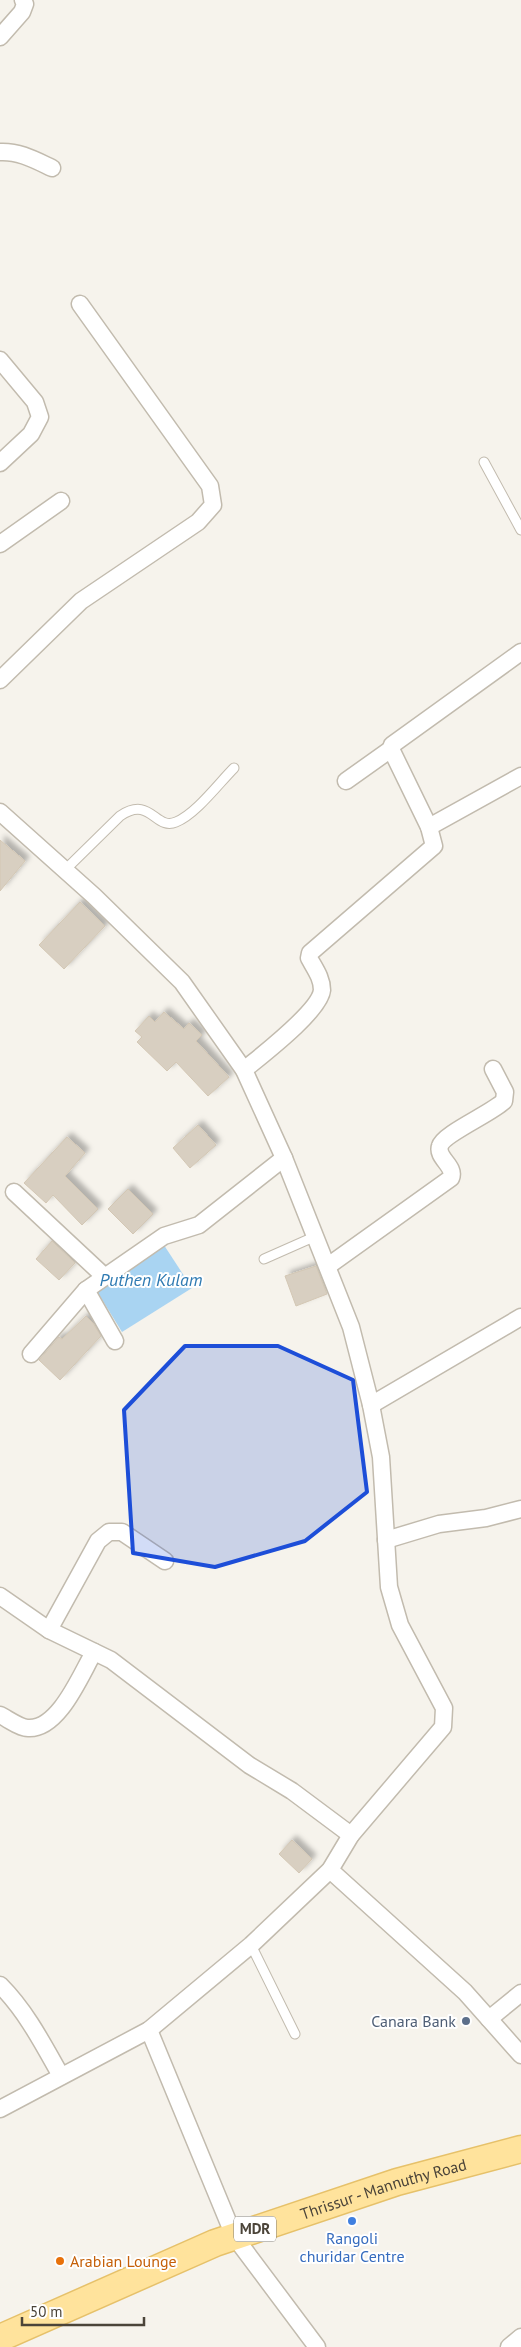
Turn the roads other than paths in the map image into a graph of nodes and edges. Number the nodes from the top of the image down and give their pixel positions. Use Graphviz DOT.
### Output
graph roads {
  1 [pos="23,0"];
  2 [pos="0,37"];
  3 [pos="0,152"];
  4 [pos="52,168"];
  5 [pos="80,304"];
  6 [pos="0,360"];
  7 [pos="484,462"];
  8 [pos="0,463"];
  9 [pos="61,501"];
  10 [pos="521,530"];
  11 [pos="0,544"];
  12 [pos="521,652"];
  13 [pos="0,680"];
  14 [pos="392,749"];
  15 [pos="234,768"];
  16 [pos="521,776"];
  17 [pos="346,781"];
  18 [pos="0,812"];
  19 [pos="429,827"];
  20 [pos="65,870"];
  21 [pos="493,1069"];
  22 [pos="244,1070"];
  23 [pos="284,1158"];
  24 [pos="14,1192"];
  25 [pos="316,1236"];
  26 [pos="264,1259"];
  27 [pos="328,1266"];
  28 [pos="104,1276"];
  29 [pos="86,1290"];
  30 [pos="521,1318"];
  31 [pos="115,1341"];
  32 [pos="31,1354"];
  33 [pos="371,1405"];
  34 [pos="521,1509"];
  35 [pos="386,1540"];
  36 [pos="165,1561"];
  37 [pos="0,1596"];
  38 [pos="49,1630"];
  39 [pos="94,1652"];
  40 [pos="0,1715"];
  41 [pos="351,1835"];
  42 [pos="330,1870"];
  43 [pos="251,1945"];
  44 [pos="0,1985"];
  45 [pos="521,1993"];
  46 [pos="489,2019"];
  47 [pos="149,2030"];
  48 [pos="295,2034"];
  49 [pos="521,2055"];
  50 [pos="61,2076"];
  51 [pos="0,2109"];
  52 [pos="521,2149"];
  53 [pos="234,2236"];
  54 [pos="521,2337"];
  55 [pos="0,2338"];
  56 [pos="317,2347"];
  57 [pos="509,2347"];
  1 -- 2 [label="street"];
  3 -- 4 [label="street"];
  5 -- 13 [label="street"];
  6 -- 8 [label="street"];
  7 -- 10 [label="lane"];
  9 -- 11 [label="street"];
  12 -- 14 [label="street"];
  14 -- 17 [label="street"];
  14 -- 19 [label="street"];
  15 -- 20 [label="lane"];
  16 -- 19 [label="street"];
  18 -- 20 [label="street"];
  19 -- 22 [label="street"];
  20 -- 22 [label="street"];
  21 -- 27 [label="street"];
  22 -- 23 [label="street"];
  23 -- 25 [label="street"];
  23 -- 28 [label="street"];
  24 -- 28 [label="street"];
  25 -- 26 [label="lane"];
  25 -- 27 [label="street"];
  27 -- 33 [label="street"];
  28 -- 29 [label="street"];
  29 -- 31 [label="street"];
  29 -- 32 [label="street"];
  30 -- 33 [label="street"];
  33 -- 35 [label="street"];
  34 -- 35 [label="street"];
  35 -- 41 [label="street"];
  36 -- 38 [label="street"];
  37 -- 38 [label="street"];
  38 -- 39 [label="street"];
  39 -- 40 [label="street"];
  39 -- 41 [label="street"];
  41 -- 42 [label="street"];
  42 -- 43 [label="street"];
  42 -- 46 [label="street"];
  43 -- 47 [label="street"];
  43 -- 48 [label="lane"];
  44 -- 50 [label="street"];
  45 -- 46 [label="street"];
  46 -- 49 [label="street"];
  47 -- 50 [label="street"];
  47 -- 53 [label="street"];
  50 -- 51 [label="street"];
  52 -- 53 [label="main road, Thrissur - Mannuthy Road / MDR"];
  53 -- 55 [label="main road, Thrissur - Mannuthy Road / MDR"];
  53 -- 56 [label="street"];
  54 -- 57 [label="street"];
}
